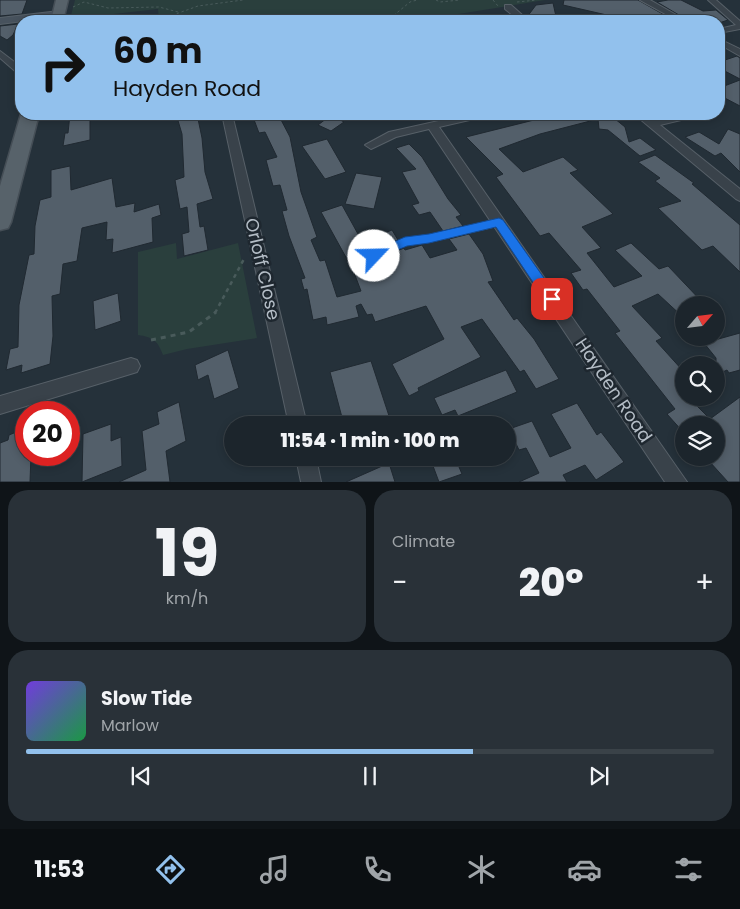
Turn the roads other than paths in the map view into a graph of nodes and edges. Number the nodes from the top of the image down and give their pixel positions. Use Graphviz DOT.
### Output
graph roads {
  1 [pos="644,0"];
  2 [pos="712,0"];
  3 [pos="506,6"];
  4 [pos="59,11"];
  5 [pos="35,15"];
  6 [pos="517,15"];
  7 [pos="672,15"];
  8 [pos="15,18"];
  9 [pos="0,21"];
  10 [pos="740,26"];
  11 [pos="725,30"];
  12 [pos="725,44"];
  13 [pos="740,53"];
  14 [pos="0,54"];
  15 [pos="15,66"];
  16 [pos="28,120"];
  17 [pos="228,120"];
  18 [pos="455,120"];
  19 [pos="646,120"];
  20 [pos="668,120"];
  21 [pos="651,124"];
  22 [pos="432,125"];
  23 [pos="371,145"];
  24 [pos="740,196"];
  25 [pos="0,222"];
  26 [pos="499,222"];
  27 [pos="374,256"];
  28 [pos="131,366"];
  29 [pos="0,405"];
  30 [pos="296,416"];
  31 [pos="308,466"];
  32 [pos="311,482"];
  33 [pos="677,482"];
  1 -- 7 [label="street"];
  2 -- 10 [label="street"];
  3 -- 6 [label="street"];
  4 -- 5 [label="main road"];
  8 -- 9 [label="main road"];
  10 -- 11 [label="street"];
  12 -- 13 [label="street"];
  14 -- 15 [label="street"];
  16 -- 25 [label="main road"];
  17 -- 30 [label="street, Orloff Close"];
  18 -- 22 [label="street"];
  19 -- 21 [label="street"];
  20 -- 21 [label="street"];
  21 -- 24 [label="street"];
  22 -- 23 [label="street"];
  22 -- 26 [label="street, Hayden Road"];
  26 -- 27 [label="lane"];
  26 -- 33 [label="street, Hayden Road"];
  28 -- 29 [label="street"];
  31 -- 32 [label="street"];
}
